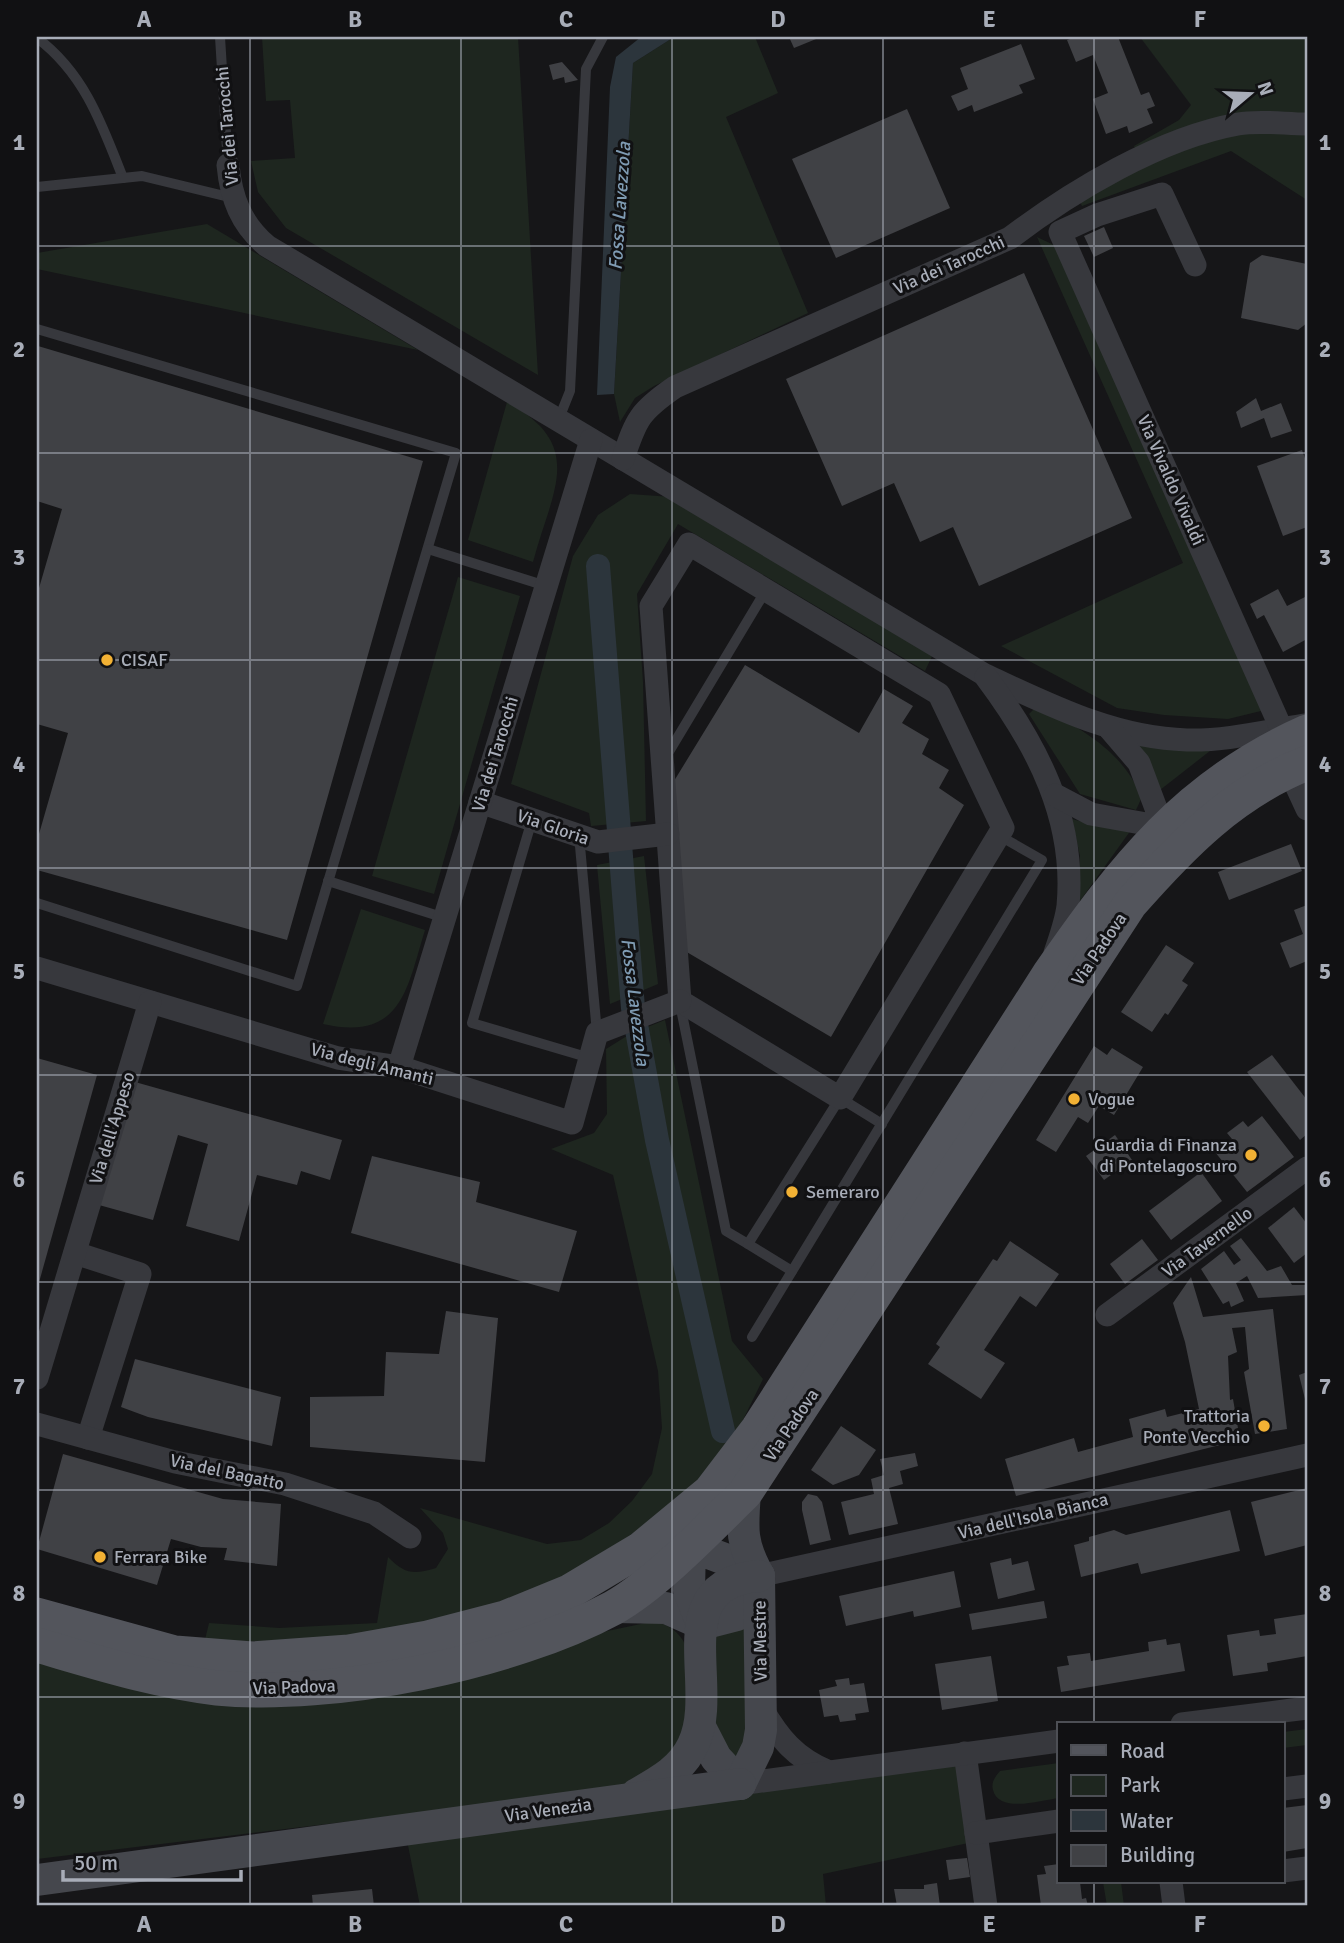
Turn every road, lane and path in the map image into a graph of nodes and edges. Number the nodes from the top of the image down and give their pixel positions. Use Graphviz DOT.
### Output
graph roads {
  1 [pos="220,37"];
  2 [pos="603,37"];
  3 [pos="37,38"];
  4 [pos="1307,124"];
  5 [pos="228,165"];
  6 [pos="123,178"];
  7 [pos="37,187"];
  8 [pos="233,198"];
  9 [pos="1050,208"];
  10 [pos="1060,232"];
  11 [pos="1195,265"];
  12 [pos="37,329"];
  13 [pos="558,421"];
  14 [pos="591,440"];
  15 [pos="623,459"];
  16 [pos="428,549"];
  17 [pos="546,586"];
  18 [pos="766,590"];
  19 [pos="959,659"];
  20 [pos="985,675"];
  21 [pos="939,694"];
  22 [pos="1110,728"];
  23 [pos="1296,743"];
  24 [pos="663,762"];
  25 [pos="1055,795"];
  26 [pos="480,802"];
  27 [pos="1307,809"];
  28 [pos="532,820"];
  29 [pos="668,834"];
  30 [pos="998,835"];
  31 [pos="1173,836"];
  32 [pos="588,839"];
  33 [pos="328,881"];
  34 [pos="37,903"];
  35 [pos="445,918"];
  36 [pos="37,968"];
  37 [pos="1050,973"];
  38 [pos="680,1001"];
  39 [pos="150,1002"];
  40 [pos="597,1033"];
  41 [pos="590,1058"];
  42 [pos="399,1067"];
  43 [pos="840,1098"];
  44 [pos="882,1124"];
  45 [pos="1307,1168"];
  46 [pos="933,1182"];
  47 [pos="748,1244"];
  48 [pos="75,1253"];
  49 [pos="792,1271"];
  50 [pos="1107,1315"];
  51 [pos="841,1325"];
  52 [pos="752,1337"];
  53 [pos="37,1378"];
  54 [pos="37,1424"];
  55 [pos="88,1438"];
  56 [pos="1307,1455"];
  57 [pos="745,1493"];
  58 [pos="681,1534"];
  59 [pos="410,1537"];
  60 [pos="760,1576"];
  61 [pos="615,1607"];
  62 [pos="37,1615"];
  63 [pos="702,1624"];
  64 [pos="37,1645"];
  65 [pos="173,1667"];
  66 [pos="761,1707"];
  67 [pos="1307,1707"];
  68 [pos="1197,1722"];
  69 [pos="700,1727"];
  70 [pos="1057,1741"];
  71 [pos="965,1753"];
  72 [pos="829,1772"];
  73 [pos="740,1784"];
  74 [pos="1307,1786"];
  75 [pos="1284,1790"];
  76 [pos="628,1799"];
  77 [pos="1057,1821"];
  78 [pos="976,1833"];
  79 [pos="1307,1868"];
  80 [pos="1284,1871"];
  81 [pos="37,1880"];
  82 [pos="1171,1884"];
  83 [pos="986,1906"];
  84 [pos="1174,1906"];
  1 -- 5 [label="lane, Via dei Tarocchi"];
  2 -- 13 [label="lane"];
  3 -- 6 [label="lane"];
  4 -- 9 [label="street, Via dei Tarocchi"];
  5 -- 8 [label="street, Via dei Tarocchi"];
  6 -- 7 [label="lane"];
  6 -- 8 [label="lane"];
  8 -- 13 [label="street, Via dei Tarocchi"];
  9 -- 10 [label="street, Via Vivaldo Vivaldi"];
  9 -- 15 [label="street, Via dei Tarocchi"];
  10 -- 11 [label="street"];
  10 -- 23 [label="street, Via Vivaldo Vivaldi"];
  12 -- 16 [label="lane"];
  13 -- 14 [label="street, Via dei Tarocchi"];
  14 -- 15 [label="street, Via dei Tarocchi"];
  14 -- 17 [label="street, Via dei Tarocchi"];
  15 -- 19 [label="street, Via dei Tarocchi"];
  16 -- 17 [label="lane"];
  16 -- 33 [label="lane"];
  17 -- 26 [label="street, Via dei Tarocchi"];
  18 -- 21 [label="street"];
  18 -- 24 [label="lane"];
  18 -- 24 [label="street"];
  19 -- 20 [label="street, Via dei Tarocchi"];
  19 -- 21 [label="street"];
  20 -- 22 [label="street, Via dei Tarocchi"];
  20 -- 25 [label="street, Via dei Tarocchi"];
  21 -- 30 [label="street"];
  22 -- 23 [label="street, Via dei Tarocchi"];
  22 -- 31 [label="street, Via dei Tarocchi"];
  23 -- 27 [label="street, Via Vivaldo Vivaldi"];
  23 -- 31 [label="main road, Via Padova"];
  24 -- 29 [label="street"];
  25 -- 31 [label="street"];
  25 -- 37 [label="street, Via dei Tarocchi"];
  26 -- 28 [label="street, Via Gloria"];
  26 -- 35 [label="street, Via dei Tarocchi"];
  28 -- 32 [label="street, Via Gloria"];
  28 -- 41 [label="lane"];
  29 -- 32 [label="street, Via Gloria"];
  29 -- 38 [label="street"];
  30 -- 43 [label="street"];
  30 -- 44 [label="lane"];
  31 -- 37 [label="main road, Via Padova"];
  31 -- 46 [label="main road, Via Padova"];
  32 -- 40 [label="lane"];
  33 -- 34 [label="lane"];
  33 -- 35 [label="lane"];
  35 -- 42 [label="street, Via dei Tarocchi"];
  36 -- 39 [label="street, Via degli Amanti"];
  37 -- 46 [label="main road, Via Padova"];
  38 -- 40 [label="street"];
  38 -- 43 [label="street"];
  38 -- 47 [label="lane"];
  39 -- 42 [label="street, Via degli Amanti"];
  39 -- 48 [label="street, Via dell'Appeso"];
  40 -- 41 [label="street, Via degli Amanti"];
  41 -- 42 [label="street, Via degli Amanti"];
  43 -- 44 [label="lane"];
  43 -- 47 [label="lane"];
  44 -- 49 [label="lane"];
  45 -- 50 [label="street, Via Tavernello"];
  46 -- 51 [label="main road, Via Padova"];
  47 -- 49 [label="lane"];
  48 -- 53 [label="street, Via dell'Appeso"];
  48 -- 55 [label="street"];
  49 -- 52 [label="lane"];
  51 -- 57 [label="main road, Via Padova"];
  51 -- 58 [label="main road, Via Padova"];
  54 -- 55 [label="street, Via del Bagatto"];
  55 -- 59 [label="street, Via del Bagatto"];
  56 -- 60 [label="street, Via dell'Isola Bianca"];
  57 -- 58 [label="main road, Via Padova"];
  57 -- 60 [label="street, Via Mestre"];
  58 -- 60 [label="street, Via Mestre"];
  58 -- 61 [label="main road, Via Padova"];
  58 -- 63 [label="street, Via Mestre"];
  58 -- 65 [label="main road, Via Padova"];
  60 -- 63 [label="street, Via Mestre"];
  60 -- 66 [label="street, Via Mestre"];
  61 -- 63 [label="street"];
  61 -- 65 [label="main road, Via Padova"];
  62 -- 65 [label="main road, Via Padova"];
  63 -- 69 [label="street, Via Mestre"];
  64 -- 65 [label="main road, Via Padova"];
  66 -- 72 [label="street, Via Mestre"];
  66 -- 73 [label="street, Via Mestre"];
  67 -- 68 [label="street"];
  69 -- 73 [label="street, Via Mestre"];
  69 -- 76 [label="street, Via Mestre"];
  70 -- 71 [label="street, Via Venezia"];
  71 -- 72 [label="street, Via Venezia"];
  71 -- 78 [label="street"];
  72 -- 73 [label="street, Via Venezia"];
  73 -- 76 [label="street, Via Venezia"];
  74 -- 75 [label="street"];
  76 -- 81 [label="street, Via Venezia"];
  77 -- 78 [label="street"];
  78 -- 83 [label="street"];
  79 -- 80 [label="street"];
  82 -- 84 [label="street"];
}
